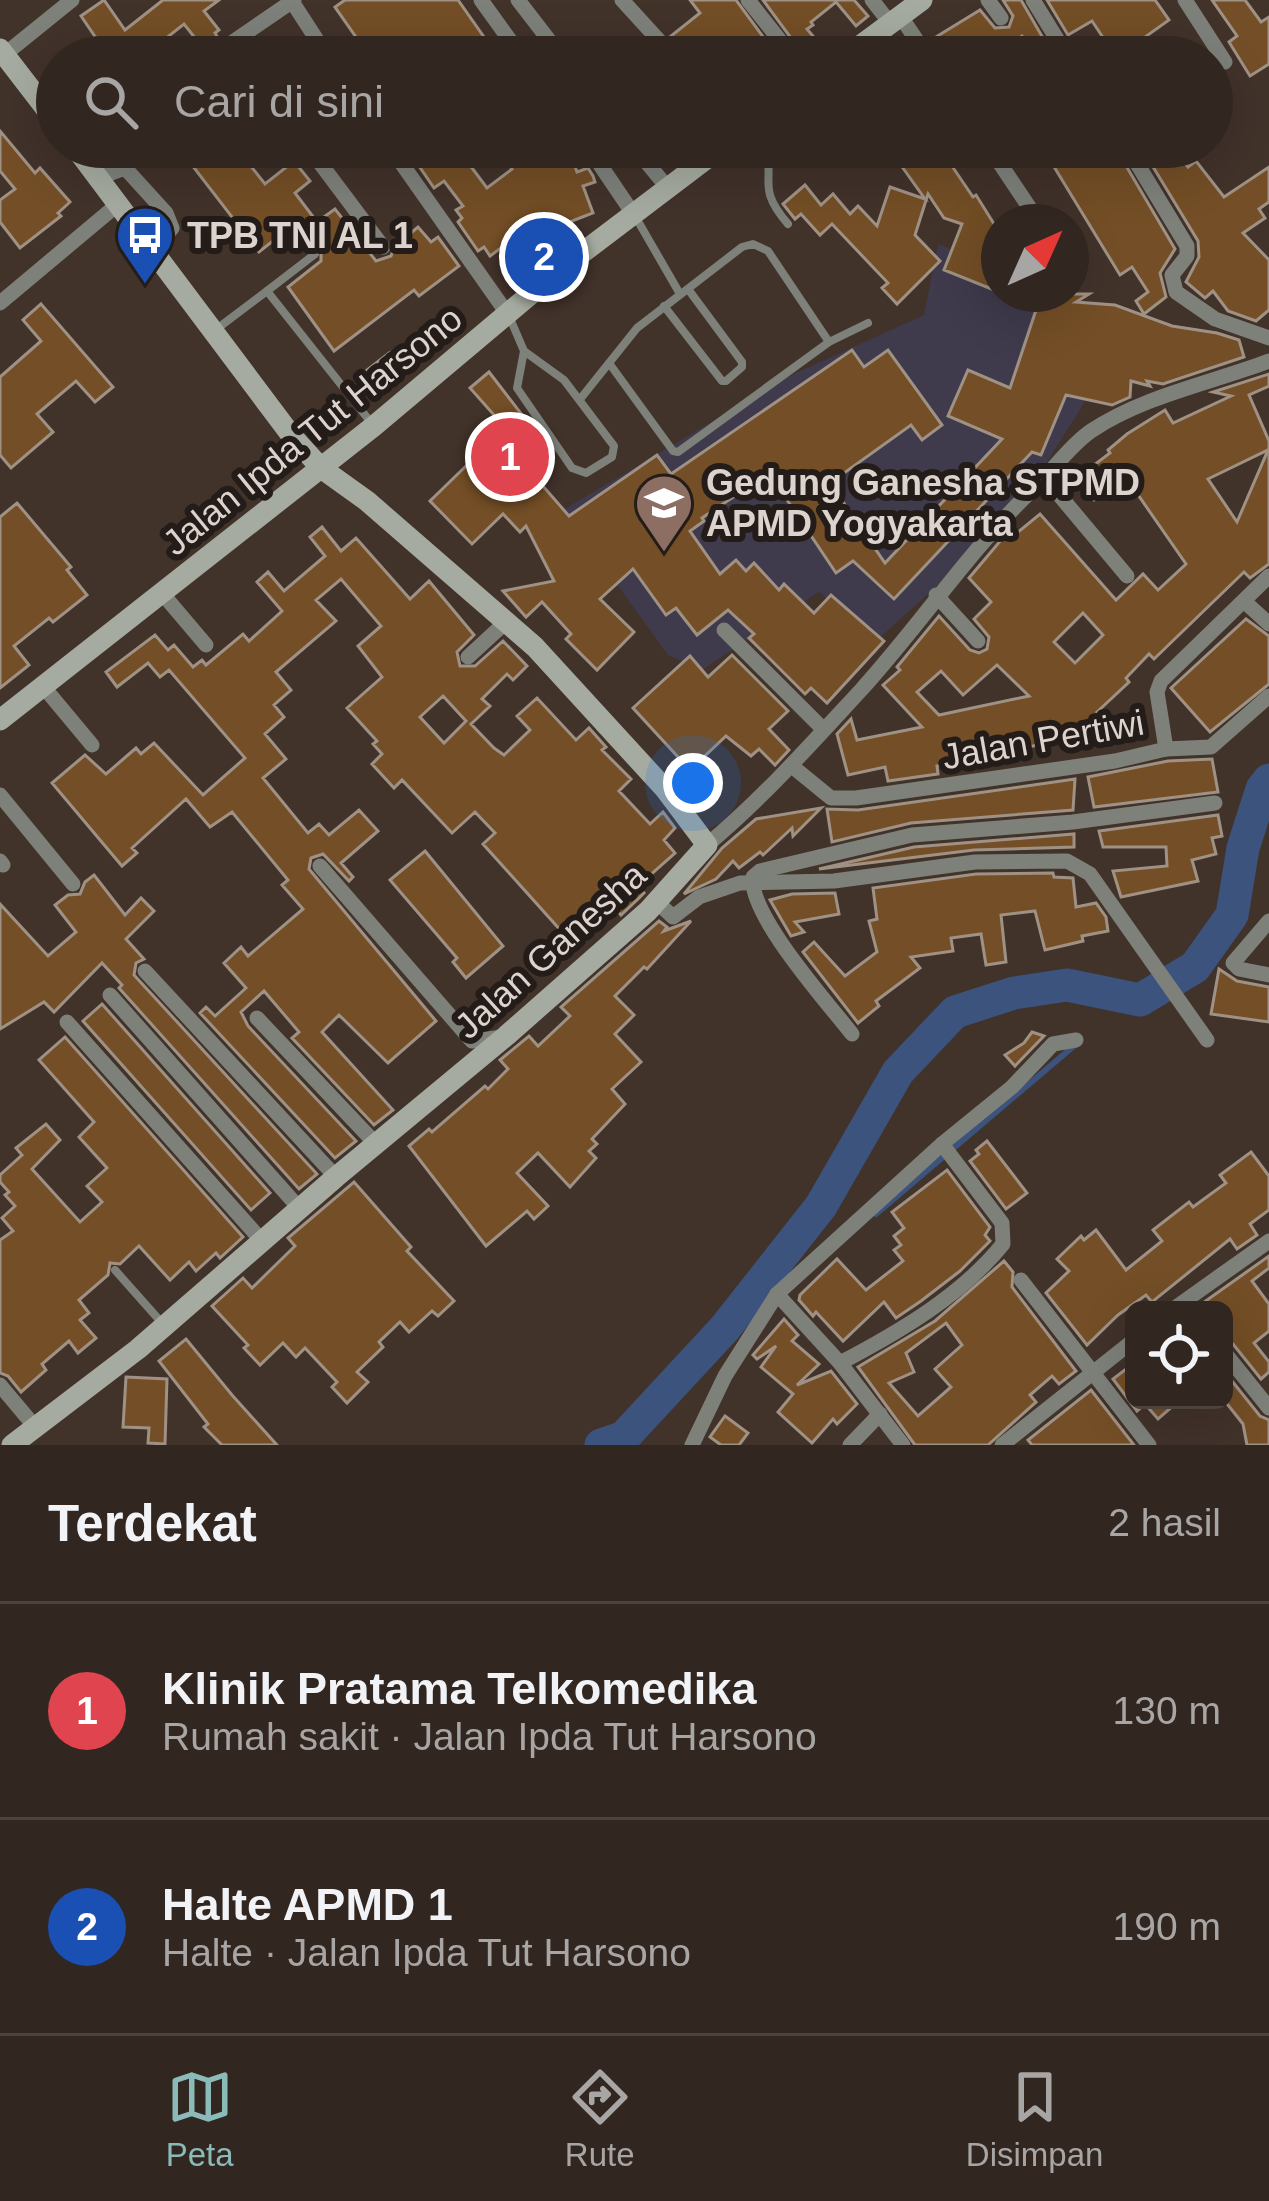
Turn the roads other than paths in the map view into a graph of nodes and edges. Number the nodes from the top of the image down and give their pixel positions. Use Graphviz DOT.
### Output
graph roads {
  1 [pos="72,0"];
  2 [pos="292,0"];
  3 [pos="481,0"];
  4 [pos="518,0"];
  5 [pos="622,0"];
  6 [pos="748,0"];
  7 [pos="872,0"];
  8 [pos="922,0"];
  9 [pos="988,0"];
  10 [pos="1034,0"];
  11 [pos="1185,0"];
  12 [pos="1001,19"];
  13 [pos="895,20"];
  14 [pos="252,36"];
  15 [pos="315,36"];
  16 [pos="507,36"];
  17 [pos="546,36"];
  18 [pos="655,36"];
  19 [pos="776,36"];
  20 [pos="873,36"];
  21 [pos="909,36"];
  22 [pos="1055,36"];
  23 [pos="1208,36"];
  24 [pos="2,52"];
  25 [pos="36,96"];
  26 [pos="92,168"];
  27 [pos="324,168"];
  28 [pos="405,168"];
  29 [pos="602,168"];
  30 [pos="651,168"];
  31 [pos="694,168"];
  32 [pos="768,168"];
  33 [pos="1002,168"];
  34 [pos="1140,168"];
  35 [pos="98,178"];
  36 [pos="667,188"];
  37 [pos="1027,204"];
  38 [pos="117,205"];
  39 [pos="634,215"];
  40 [pos="788,224"];
  41 [pos="383,247"];
  42 [pos="152,251"];
  43 [pos="315,254"];
  44 [pos="267,291"];
  45 [pos="684,292"];
  46 [pos="0,302"];
  47 [pos="664,306"];
  48 [pos="508,316"];
  49 [pos="868,322"];
  50 [pos="214,331"];
  51 [pos="1269,338"];
  52 [pos="829,342"];
  53 [pos="524,351"];
  54 [pos="1269,361"];
  55 [pos="609,363"];
  56 [pos="581,398"];
  57 [pos="374,426"];
  58 [pos="321,468"];
  59 [pos="1045,478"];
  60 [pos="1127,576"];
  61 [pos="1269,576"];
  62 [pos="161,592"];
  63 [pos="937,595"];
  64 [pos="1245,602"];
  65 [pos="507,621"];
  66 [pos="1269,623"];
  67 [pos="724,630"];
  68 [pos="979,640"];
  69 [pos="206,645"];
  70 [pos="468,657"];
  71 [pos="42,685"];
  72 [pos="1269,696"];
  73 [pos="0,720"];
  74 [pos="822,728"];
  75 [pos="92,745"];
  76 [pos="1166,749"];
  77 [pos="793,767"];
  78 [pos="0,796"];
  79 [pos="1215,803"];
  80 [pos="707,845"];
  81 [pos="320,866"];
  82 [pos="73,884"];
  83 [pos="752,886"];
  84 [pos="657,902"];
  85 [pos="1269,921"];
  86 [pos="145,970"];
  87 [pos="1269,975"];
  88 [pos="110,995"];
  89 [pos="256,1018"];
  90 [pos="67,1022"];
  91 [pos="852,1034"];
  92 [pos="506,1036"];
  93 [pos="1076,1040"];
  94 [pos="1207,1040"];
  95 [pos="376,1144"];
  96 [pos="945,1148"];
  97 [pos="336,1177"];
  98 [pos="300,1209"];
  99 [pos="1269,1241"];
  100 [pos="263,1242"];
  101 [pos="115,1270"];
  102 [pos="1021,1280"];
  103 [pos="781,1298"];
  104 [pos="1190,1301"];
  105 [pos="165,1326"];
  106 [pos="1125,1347"];
  107 [pos="840,1363"];
  108 [pos="1233,1363"];
  109 [pos="1095,1372"];
  110 [pos="0,1385"];
  111 [pos="1269,1408"];
  112 [pos="880,1414"];
  113 [pos="36,1428"];
  114 [pos="1022,1439"];
  115 [pos="13,1445"];
  116 [pos="692,1445"];
  117 [pos="850,1445"];
  118 [pos="903,1445"];
  119 [pos="1002,1445"];
  120 [pos="1149,1445"];
  1 -- 24 [label="street"];
  2 -- 14 [label="street"];
  2 -- 15 [label="street"];
  3 -- 16 [label="street"];
  4 -- 17 [label="street"];
  5 -- 18 [label="street"];
  6 -- 19 [label="street"];
  7 -- 13 [label="street"];
  8 -- 13 [label="street"];
  9 -- 12 [label="street"];
  10 -- 22 [label="street"];
  11 -- 23 [label="street"];
  13 -- 20 [label="street"];
  13 -- 21 [label="street"];
  24 -- 25 [label="street"];
  26 -- 35 [label="street"];
  27 -- 41 [label="street"];
  28 -- 48 [label="street"];
  29 -- 39 [label="street"];
  30 -- 36 [label="street"];
  31 -- 36 [label="street, Jalan Ipda Tut Harsono"];
  32 -- 40 [label="lane"];
  33 -- 37 [label="street"];
  34 -- 51 [label="street"];
  35 -- 38 [label="street"];
  35 -- 42 [label="street"];
  36 -- 39 [label="street, Jalan Ipda Tut Harsono"];
  38 -- 42 [label="street"];
  38 -- 46 [label="street"];
  39 -- 45 [label="lane"];
  39 -- 48 [label="street, Jalan Ipda Tut Harsono"];
  42 -- 50 [label="street"];
  43 -- 44 [label="lane"];
  44 -- 50 [label="lane"];
  44 -- 57 [label="lane"];
  45 -- 47 [label="lane"];
  45 -- 47 [label="lane"];
  45 -- 52 [label="lane"];
  47 -- 55 [label="lane"];
  48 -- 53 [label="lane"];
  48 -- 57 [label="street, Jalan Ipda Tut Harsono"];
  49 -- 52 [label="lane"];
  50 -- 58 [label="street"];
  52 -- 55 [label="lane"];
  53 -- 56 [label="lane"];
  53 -- 56 [label="lane"];
  54 -- 59 [label="street"];
  55 -- 56 [label="lane"];
  57 -- 58 [label="street, Jalan Ipda Tut Harsono"];
  58 -- 62 [label="street, Jalan Ipda Tut Harsono"];
  58 -- 65 [label="street"];
  59 -- 60 [label="street"];
  59 -- 63 [label="street"];
  61 -- 64 [label="street, Jalan Pertiwi"];
  62 -- 69 [label="street"];
  62 -- 71 [label="street, Jalan Ipda Tut Harsono"];
  63 -- 68 [label="street"];
  63 -- 74 [label="street"];
  64 -- 66 [label="street"];
  64 -- 76 [label="street, Jalan Pertiwi"];
  65 -- 70 [label="street"];
  65 -- 80 [label="street"];
  67 -- 74 [label="street"];
  71 -- 73 [label="street, Jalan Ipda Tut Harsono"];
  71 -- 75 [label="street"];
  72 -- 76 [label="street"];
  74 -- 77 [label="street"];
  76 -- 77 [label="street, Jalan Pertiwi"];
  77 -- 80 [label="street"];
  78 -- 82 [label="street"];
  79 -- 83 [label="street"];
  80 -- 84 [label="street, Jalan Ganesha"];
  81 -- 92 [label="street"];
  83 -- 84 [label="street"];
  83 -- 91 [label="street"];
  83 -- 94 [label="street"];
  84 -- 92 [label="street, Jalan Ganesha"];
  85 -- 87 [label="street"];
  86 -- 97 [label="street"];
  88 -- 98 [label="street"];
  89 -- 95 [label="street"];
  90 -- 100 [label="street"];
  92 -- 95 [label="street, Jalan Ganesha"];
  93 -- 96 [label="street"];
  95 -- 97 [label="street, Jalan Ganesha"];
  96 -- 103 [label="street"];
  96 -- 107 [label="street"];
  97 -- 98 [label="street, Jalan Ganesha"];
  98 -- 100 [label="street, Jalan Ganesha"];
  99 -- 104 [label="street"];
  100 -- 105 [label="street, Jalan Ganesha"];
  101 -- 105 [label="lane"];
  102 -- 109 [label="street"];
  103 -- 107 [label="street"];
  103 -- 116 [label="street"];
  105 -- 113 [label="street, Jalan Ganesha"];
  106 -- 109 [label="street"];
  107 -- 112 [label="street"];
  108 -- 111 [label="street"];
  109 -- 114 [label="street"];
  109 -- 120 [label="street"];
  110 -- 113 [label="street"];
  112 -- 117 [label="street"];
  112 -- 118 [label="street"];
  113 -- 115 [label="street, Jalan Ganesha"];
  114 -- 119 [label="street"];
}
